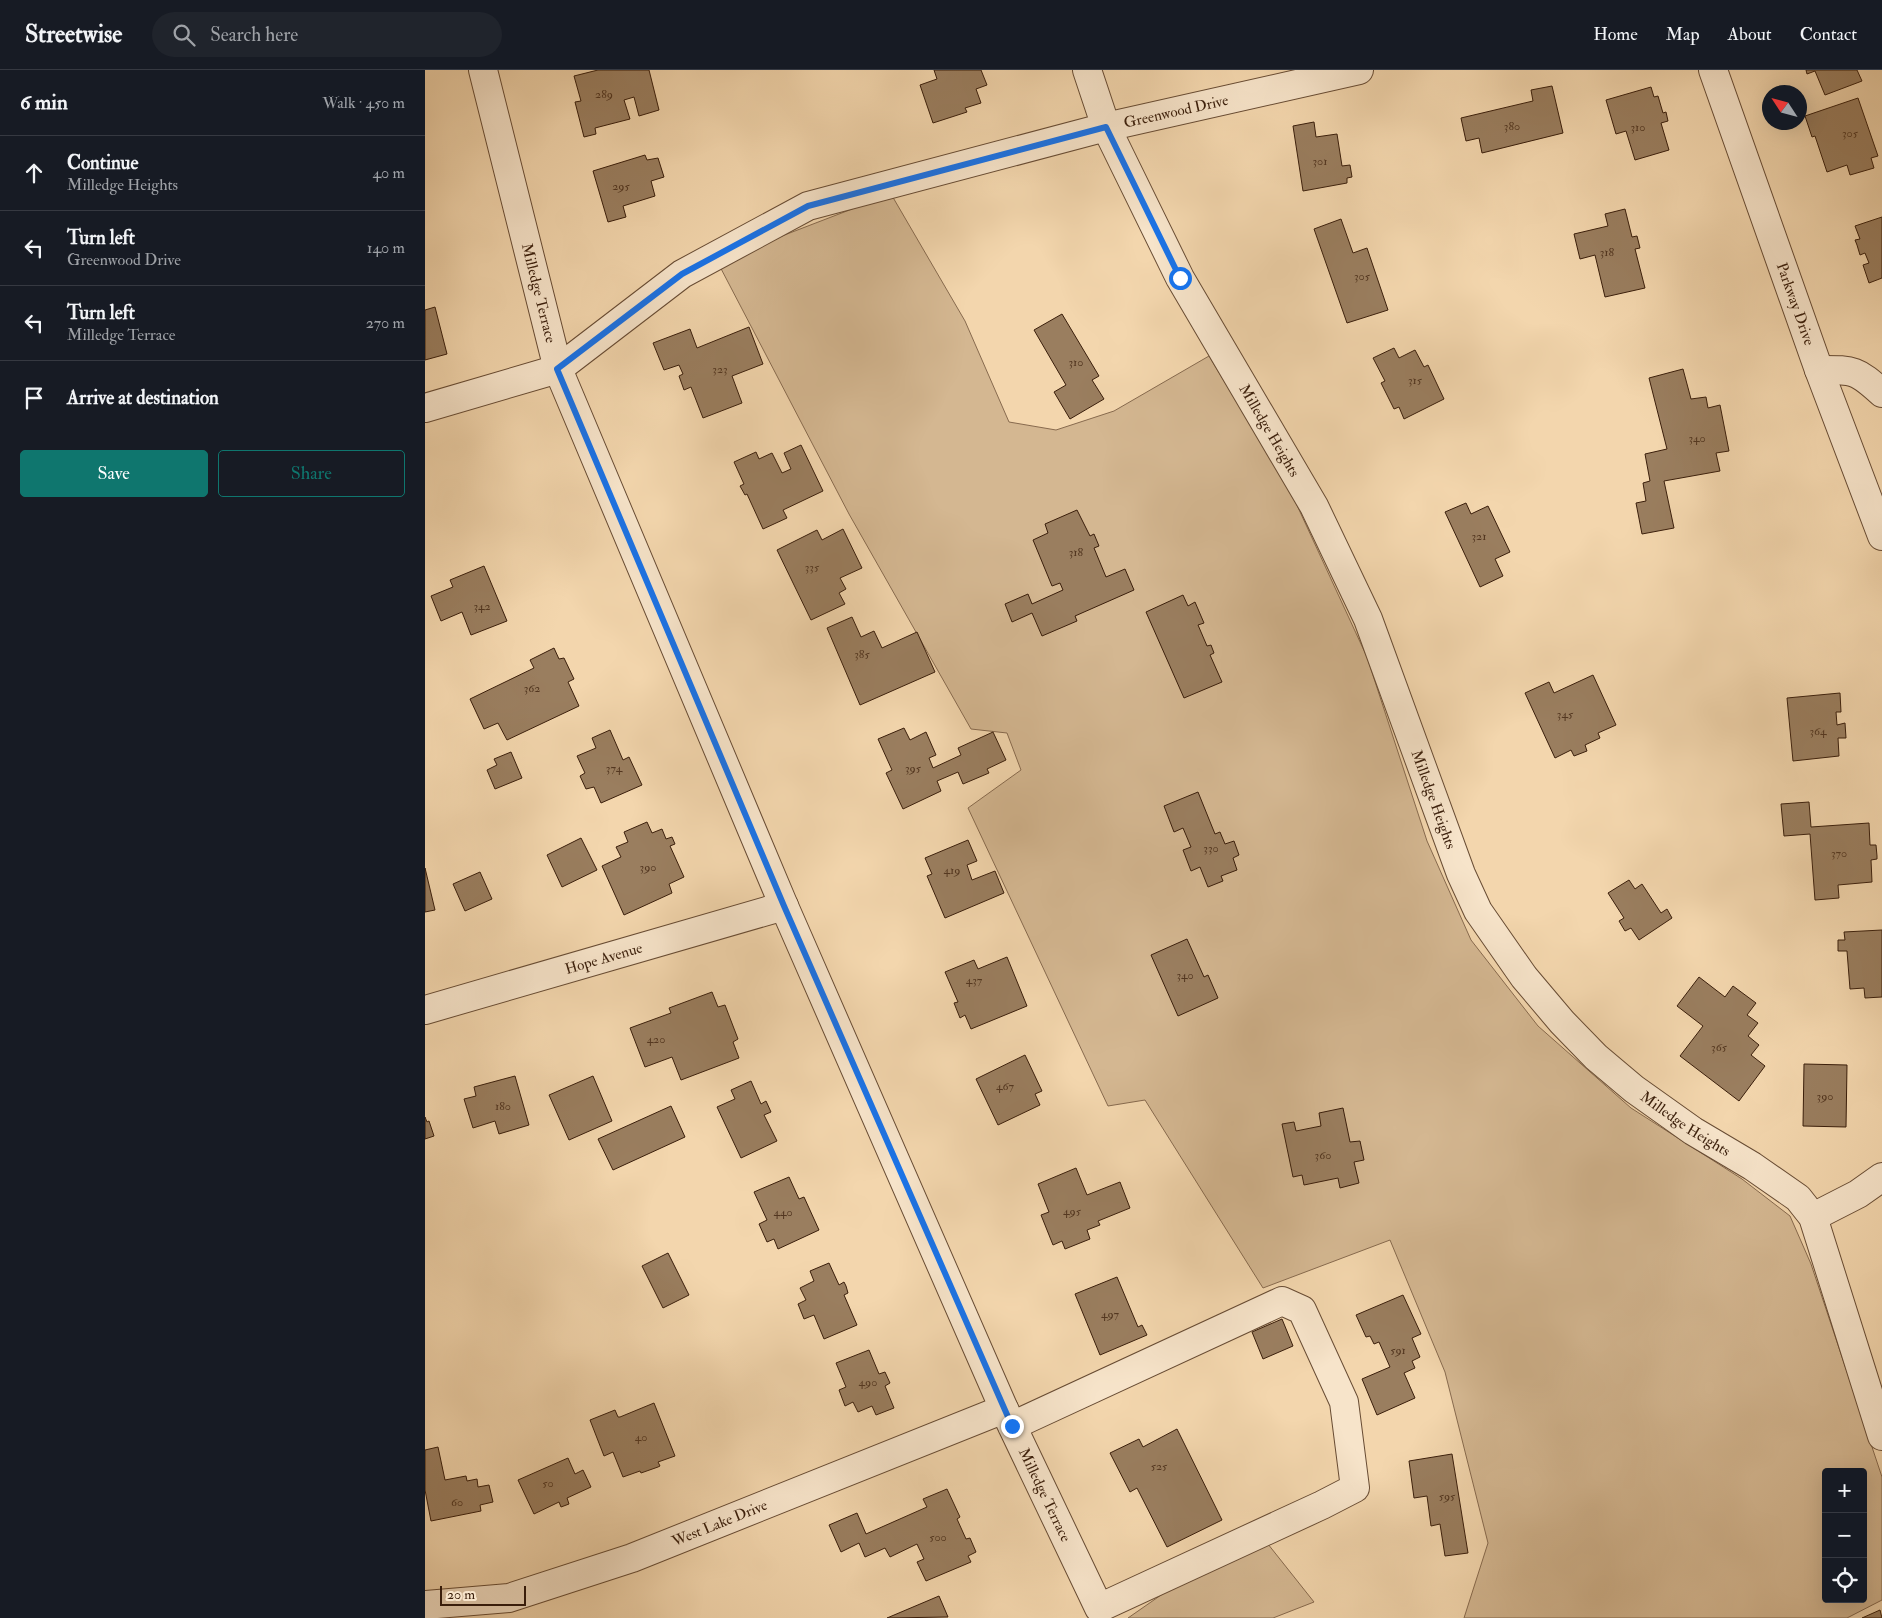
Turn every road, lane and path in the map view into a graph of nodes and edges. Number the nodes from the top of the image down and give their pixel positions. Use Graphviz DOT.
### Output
graph roads {
  1 [pos="483,70"];
  2 [pos="1087,70"];
  3 [pos="1359,70"];
  4 [pos="1713,70"];
  5 [pos="1106,127"];
  6 [pos="557,369"];
  7 [pos="1819,370"];
  8 [pos="1882,393"];
  9 [pos="425,408"];
  10 [pos="1882,536"];
  11 [pos="784,906"];
  12 [pos="425,1010"];
  13 [pos="1882,1177"];
  14 [pos="1813,1217"];
  15 [pos="1008,1418"];
  16 [pos="1882,1436"];
  17 [pos="425,1605"];
  18 [pos="1099,1608"];
  1 -- 6 [label="street, Milledge Terrace"];
  2 -- 5 [label="street, Milledge Heights"];
  3 -- 5 [label="street, Greenwood Drive"];
  4 -- 7 [label="street, Parkway Drive"];
  5 -- 6 [label="street, Greenwood Drive"];
  5 -- 14 [label="street, Milledge Heights"];
  6 -- 9 [label="street, Greenwood Drive"];
  6 -- 11 [label="street, Milledge Terrace"];
  7 -- 8 [label="street"];
  7 -- 10 [label="street, Parkway Drive"];
  11 -- 12 [label="street, Hope Avenue"];
  11 -- 15 [label="street, Milledge Terrace"];
  13 -- 14 [label="street"];
  14 -- 16 [label="street, Milledge Heights"];
  15 -- 17 [label="street, West Lake Drive"];
  15 -- 18 [label="street, Milledge Terrace"];
  15 -- 18 [label="street, West Lake Drive"];
}
